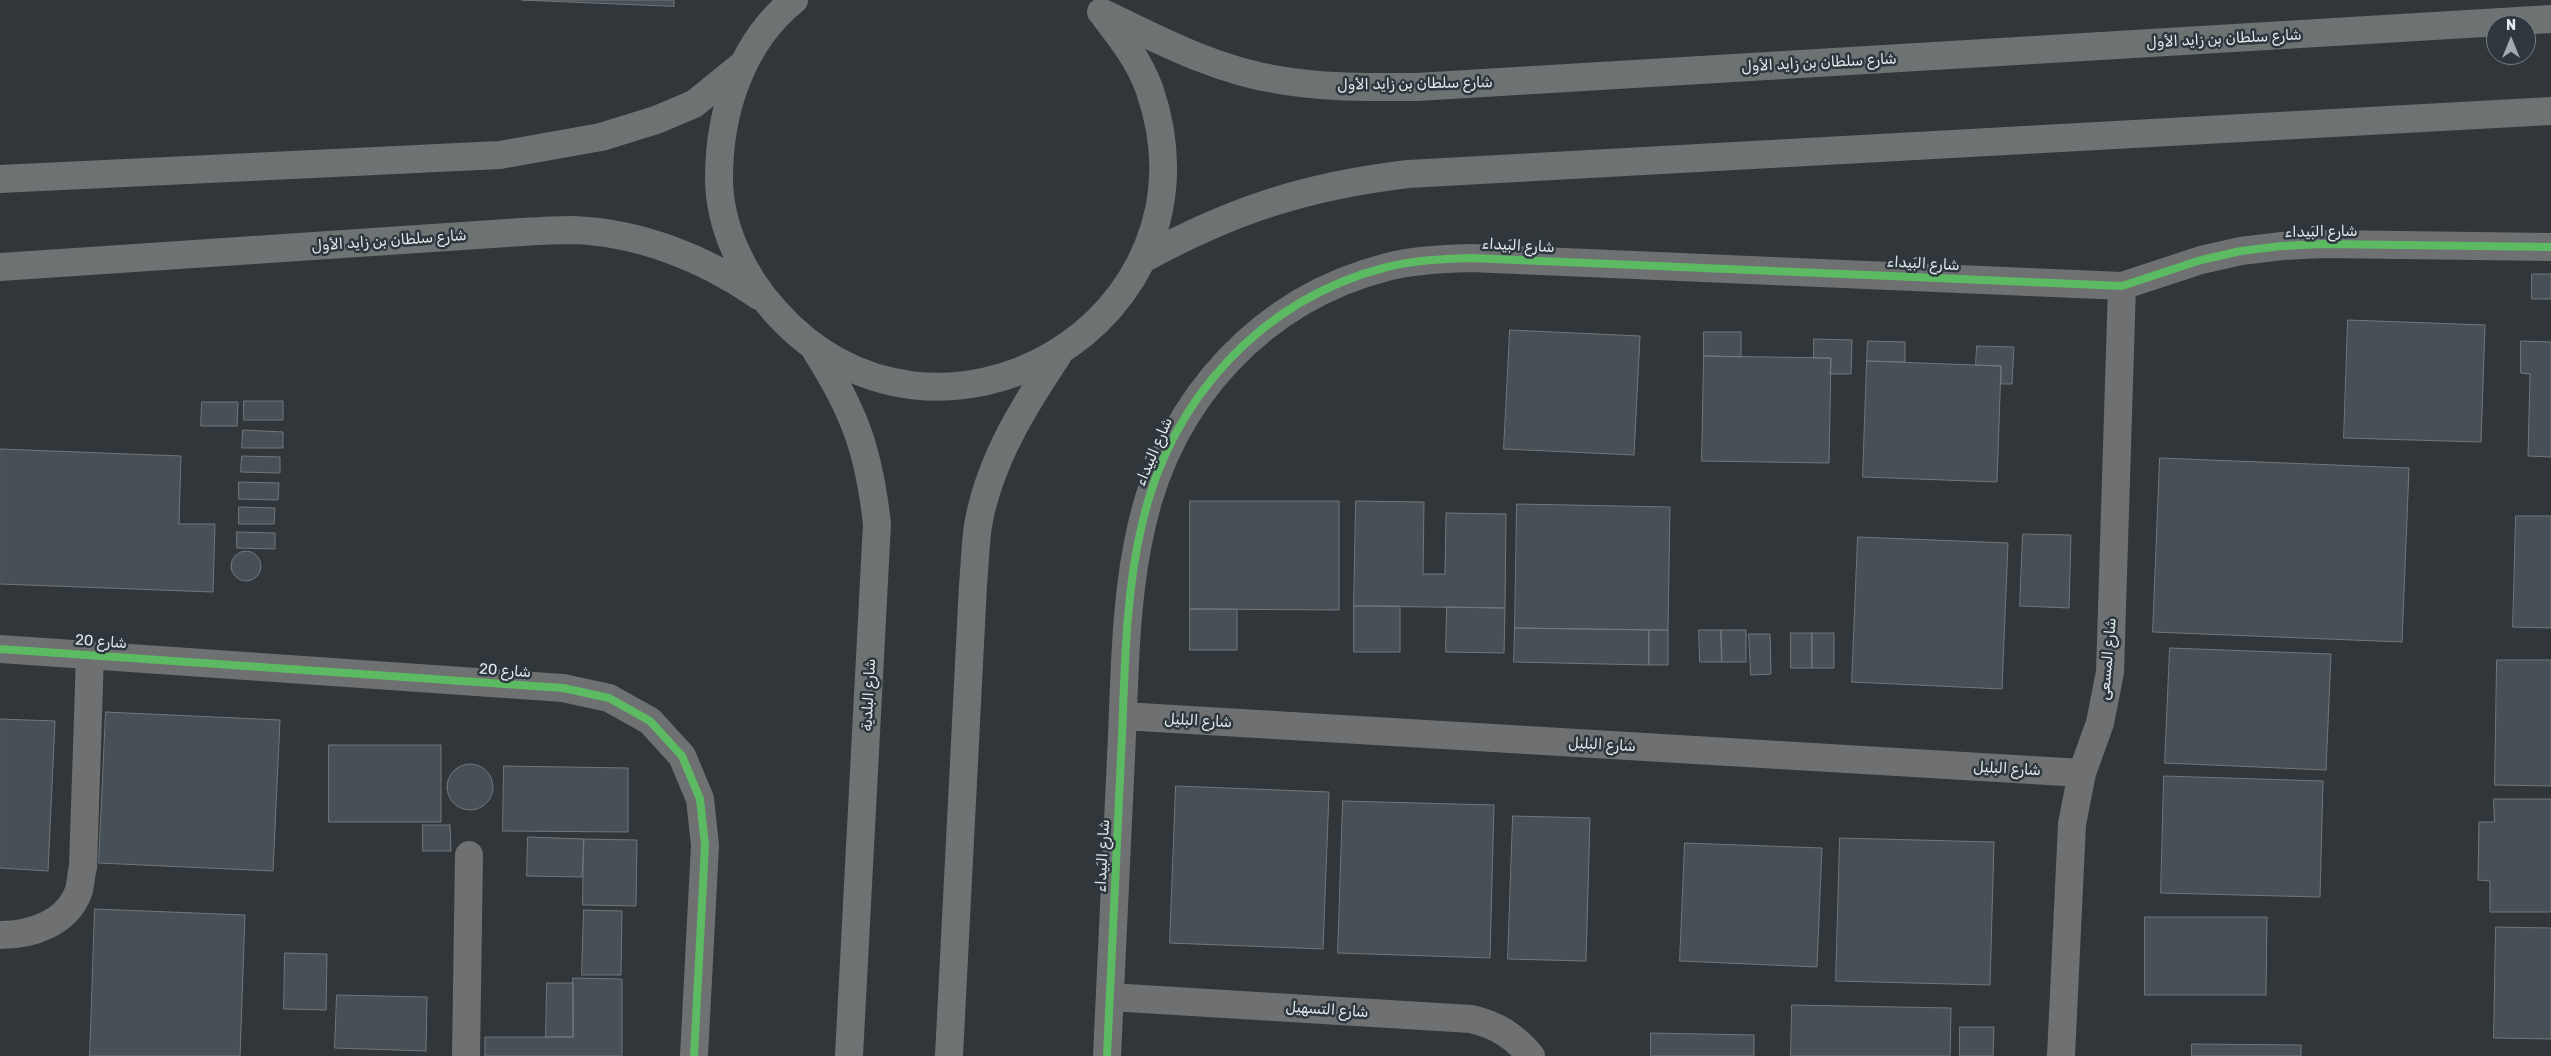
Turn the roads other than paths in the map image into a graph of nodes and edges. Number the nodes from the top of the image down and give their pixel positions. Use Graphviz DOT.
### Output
graph roads {
  1 [pos="794,0"];
  2 [pos="1094,6"];
  3 [pos="2551,19"];
  4 [pos="743,64"];
  5 [pos="2551,111"];
  6 [pos="0,179"];
  7 [pos="2551,247"];
  8 [pos="1143,259"];
  9 [pos="0,267"];
  10 [pos="2122,286"];
  11 [pos="764,300"];
  12 [pos="814,348"];
  13 [pos="1058,354"];
  14 [pos="0,649"];
  15 [pos="90,655"];
  16 [pos="1123,716"];
  17 [pos="2082,773"];
  18 [pos="469,854"];
  19 [pos="0,935"];
  20 [pos="1110,997"];
  21 [pos="466,1056"];
  22 [pos="694,1056"];
  23 [pos="849,1056"];
  24 [pos="949,1056"];
  25 [pos="1107,1056"];
  26 [pos="1531,1056"];
  27 [pos="2061,1056"];
  1 -- 4 [label="main road"];
  2 -- 3 [label="main road, شارع سلطان بن زايد الأول"];
  2 -- 8 [label="main road"];
  4 -- 6 [label="main road"];
  4 -- 11 [label="main road"];
  5 -- 8 [label="main road"];
  7 -- 10 [label="street, شارع البَيداء"];
  8 -- 13 [label="main road"];
  9 -- 11 [label="main road, شارع سلطان بن زايد الأول"];
  10 -- 16 [label="street, شارع البَيداء"];
  10 -- 17 [label="street, شارع المسعى"];
  11 -- 12 [label="main road"];
  12 -- 13 [label="main road"];
  12 -- 23 [label="main road, شارع البلدية"];
  13 -- 24 [label="main road"];
  14 -- 15 [label="street, شارع 20"];
  15 -- 19 [label="street"];
  15 -- 22 [label="street, شارع 20"];
  16 -- 17 [label="street, شارع البليل"];
  16 -- 20 [label="street, شارع البَيداء"];
  17 -- 27 [label="street, شارع المسعى"];
  18 -- 21 [label="street"];
  20 -- 25 [label="street, شارع البَيداء"];
  20 -- 26 [label="street, شارع التسهيل"];
}
